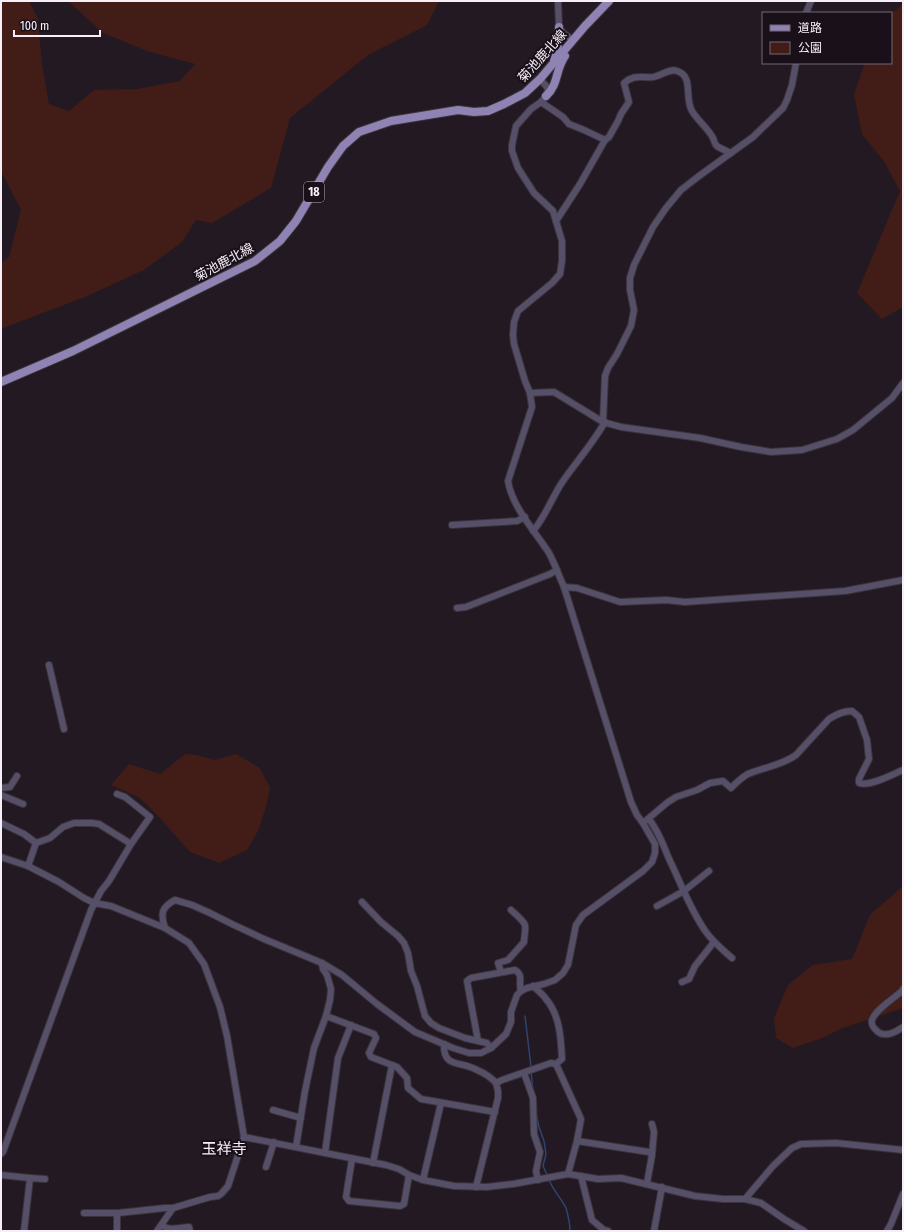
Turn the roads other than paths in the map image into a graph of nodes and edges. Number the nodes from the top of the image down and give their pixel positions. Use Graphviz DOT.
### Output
graph roads {
  1 [pos="558,1"];
  2 [pos="609,1"];
  3 [pos="811,1"];
  4 [pos="806,12"];
  5 [pos="559,27"];
  6 [pos="575,38"];
  7 [pos="553,64"];
  8 [pos="796,64"];
  9 [pos="540,79"];
  10 [pos="544,99"];
  11 [pos="605,140"];
  12 [pos="731,153"];
  13 [pos="556,221"];
  14 [pos="1,382"];
  15 [pos="903,383"];
  16 [pos="530,393"];
  17 [pos="604,422"];
  18 [pos="525,517"];
  19 [pos="452,525"];
  20 [pos="533,531"];
  21 [pos="557,570"];
  22 [pos="903,580"];
  23 [pos="564,588"];
  24 [pos="457,608"];
  25 [pos="49,665"];
  26 [pos="64,729"];
  27 [pos="903,770"];
  28 [pos="17,776"];
  29 [pos="1,788"];
  30 [pos="116,794"];
  31 [pos="1,795"];
  32 [pos="23,804"];
  33 [pos="646,821"];
  34 [pos="1,823"];
  35 [pos="36,843"];
  36 [pos="132,844"];
  37 [pos="1,857"];
  38 [pos="28,866"];
  39 [pos="709,871"];
  40 [pos="684,891"];
  41 [pos="362,902"];
  42 [pos="94,903"];
  43 [pos="657,906"];
  44 [pos="511,910"];
  45 [pos="164,928"];
  46 [pos="714,942"];
  47 [pos="732,958"];
  48 [pos="322,963"];
  49 [pos="501,972"];
  50 [pos="682,982"];
  51 [pos="533,986"];
  52 [pos="903,989"];
  53 [pos="521,991"];
  54 [pos="326,1016"];
  55 [pos="351,1025"];
  56 [pos="903,1027"];
  57 [pos="478,1041"];
  58 [pos="444,1044"];
  59 [pos="491,1048"];
  60 [pos="556,1064"];
  61 [pos="392,1065"];
  62 [pos="524,1072"];
  63 [pos="496,1083"];
  64 [pos="441,1103"];
  65 [pos="273,1110"];
  66 [pos="495,1112"];
  67 [pos="301,1118"];
  68 [pos="652,1124"];
  69 [pos="244,1137"];
  70 [pos="577,1141"];
  71 [pos="274,1142"];
  72 [pos="296,1147"];
  73 [pos="903,1150"];
  74 [pos="325,1153"];
  75 [pos="1,1154"];
  76 [pos="652,1155"];
  77 [pos="352,1159"];
  78 [pos="373,1163"];
  79 [pos="266,1167"];
  80 [pos="568,1174"];
  81 [pos="1,1175"];
  82 [pos="409,1175"];
  83 [pos="582,1176"];
  84 [pos="30,1178"];
  85 [pos="45,1179"];
  86 [pos="423,1180"];
  87 [pos="538,1180"];
  88 [pos="647,1183"];
  89 [pos="476,1187"];
  90 [pos="662,1187"];
  91 [pos="903,1194"];
  92 [pos="745,1199"];
  93 [pos="173,1208"];
  94 [pos="84,1213"];
  95 [pos="117,1213"];
  96 [pos="162,1225"];
  97 [pos="24,1231"];
  98 [pos="117,1231"];
  99 [pos="157,1231"];
  100 [pos="190,1231"];
  101 [pos="608,1231"];
  102 [pos="654,1231"];
  103 [pos="804,1231"];
  104 [pos="887,1231"];
  1 -- 5 [label="street"];
  2 -- 6 [label="main road, 菊池鹿北線 / 18"];
  3 -- 4 [label="street"];
  5 -- 6 [label="street"];
  5 -- 7 [label="main road"];
  6 -- 7 [label="main road, 菊池鹿北線 / 18"];
  6 -- 10 [label="main road"];
  7 -- 9 [label="main road, 菊池鹿北線 / 18"];
  8 -- 12 [label="street"];
  9 -- 10 [label="street"];
  9 -- 14 [label="main road, 菊池鹿北線 / 18"];
  10 -- 11 [label="street"];
  10 -- 13 [label="street"];
  11 -- 12 [label="street"];
  11 -- 13 [label="street"];
  12 -- 17 [label="street"];
  13 -- 16 [label="street"];
  15 -- 17 [label="street"];
  16 -- 17 [label="street"];
  16 -- 18 [label="street"];
  17 -- 20 [label="street"];
  18 -- 19 [label="street"];
  18 -- 20 [label="street"];
  20 -- 21 [label="street"];
  21 -- 23 [label="street"];
  21 -- 24 [label="street"];
  22 -- 23 [label="street"];
  23 -- 33 [label="street"];
  25 -- 26 [label="street"];
  27 -- 33 [label="street"];
  28 -- 29 [label="street"];
  30 -- 36 [label="street"];
  31 -- 32 [label="street"];
  33 -- 40 [label="street"];
  33 -- 51 [label="street"];
  34 -- 35 [label="street"];
  35 -- 36 [label="street"];
  35 -- 38 [label="street"];
  36 -- 42 [label="street"];
  37 -- 38 [label="street"];
  38 -- 42 [label="street"];
  39 -- 40 [label="street"];
  40 -- 43 [label="street"];
  40 -- 46 [label="street"];
  41 -- 57 [label="street"];
  42 -- 45 [label="street"];
  42 -- 75 [label="street"];
  44 -- 49 [label="street"];
  45 -- 48 [label="street"];
  45 -- 69 [label="street"];
  46 -- 47 [label="street"];
  46 -- 50 [label="street"];
  48 -- 54 [label="street"];
  48 -- 58 [label="street"];
  49 -- 53 [label="street"];
  49 -- 57 [label="street"];
  51 -- 53 [label="street"];
  51 -- 60 [label="street"];
  52 -- 56 [label="street"];
  53 -- 59 [label="street"];
  54 -- 55 [label="street"];
  54 -- 67 [label="street"];
  55 -- 61 [label="street"];
  55 -- 74 [label="street"];
  57 -- 59 [label="street"];
  58 -- 59 [label="street"];
  58 -- 63 [label="street"];
  60 -- 62 [label="street"];
  60 -- 70 [label="street"];
  61 -- 64 [label="street"];
  61 -- 78 [label="street"];
  62 -- 63 [label="street"];
  62 -- 87 [label="street"];
  63 -- 66 [label="street"];
  64 -- 66 [label="street"];
  64 -- 86 [label="street"];
  65 -- 67 [label="street"];
  66 -- 89 [label="street"];
  67 -- 72 [label="street"];
  68 -- 76 [label="street"];
  69 -- 71 [label="street"];
  69 -- 93 [label="street"];
  70 -- 76 [label="street"];
  70 -- 80 [label="street"];
  71 -- 72 [label="street"];
  71 -- 79 [label="street"];
  72 -- 74 [label="street"];
  73 -- 92 [label="street"];
  74 -- 77 [label="street"];
  76 -- 88 [label="street"];
  77 -- 78 [label="street"];
  77 -- 82 [label="street"];
  78 -- 82 [label="street"];
  80 -- 83 [label="street"];
  80 -- 87 [label="street"];
  81 -- 84 [label="street"];
  82 -- 86 [label="street"];
  83 -- 88 [label="street"];
  83 -- 101 [label="street"];
  84 -- 85 [label="street"];
  84 -- 97 [label="street"];
  86 -- 89 [label="street"];
  87 -- 89 [label="street"];
  88 -- 90 [label="street"];
  90 -- 92 [label="street"];
  90 -- 102 [label="street"];
  91 -- 104 [label="street"];
  92 -- 103 [label="street"];
  93 -- 95 [label="street"];
  93 -- 96 [label="street"];
  94 -- 95 [label="street"];
  95 -- 98 [label="street"];
  96 -- 99 [label="street"];
  96 -- 100 [label="street"];
}
